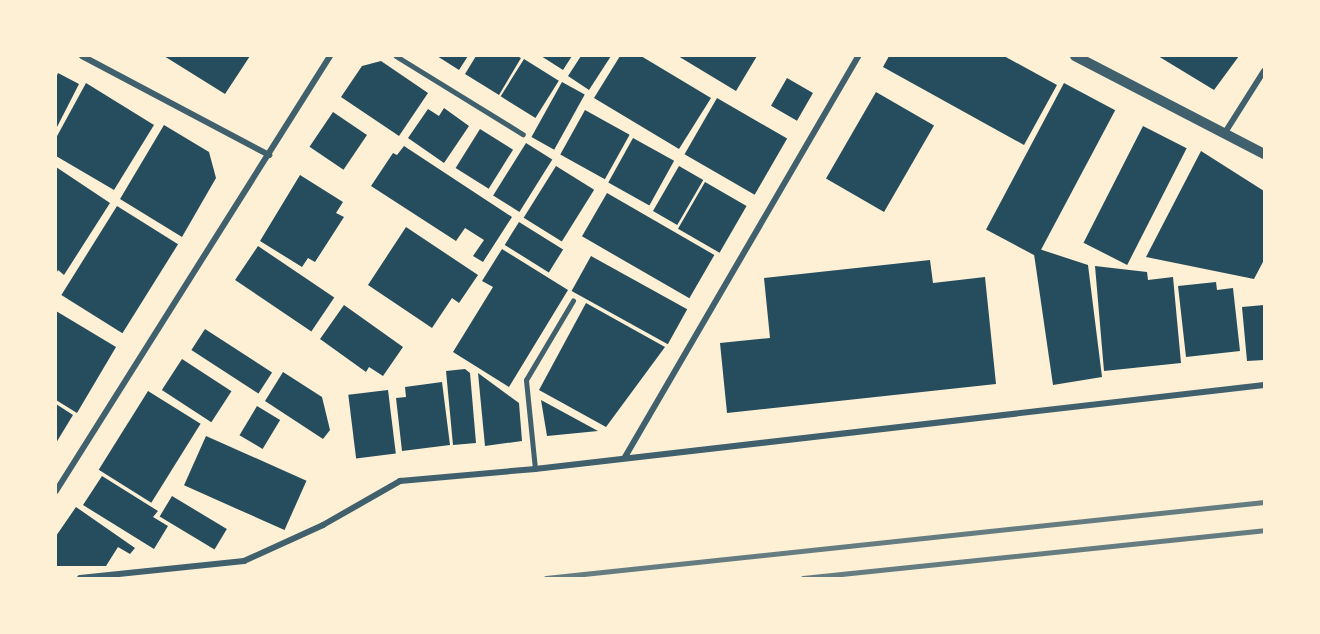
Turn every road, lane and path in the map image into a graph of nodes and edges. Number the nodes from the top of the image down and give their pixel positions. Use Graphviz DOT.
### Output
graph roads {
  1 [pos="82,56"];
  2 [pos="330,56"];
  3 [pos="396,56"];
  4 [pos="858,56"];
  5 [pos="1075,56"];
  6 [pos="1264,72"];
  7 [pos="1226,131"];
  8 [pos="524,134"];
  9 [pos="1264,154"];
  10 [pos="269,155"];
  11 [pos="573,301"];
  12 [pos="1264,384"];
  13 [pos="625,457"];
  14 [pos="535,469"];
  15 [pos="56,491"];
  16 [pos="80,579"];
  1 -- 10 [label="street"];
  2 -- 10 [label="street"];
  3 -- 8 [label="lane"];
  4 -- 13 [label="street"];
  5 -- 7 [label="street"];
  6 -- 7 [label="street"];
  7 -- 9 [label="street"];
  10 -- 15 [label="street"];
  11 -- 14 [label="lane"];
  12 -- 13 [label="street"];
  13 -- 14 [label="street"];
  14 -- 16 [label="street"];
}
